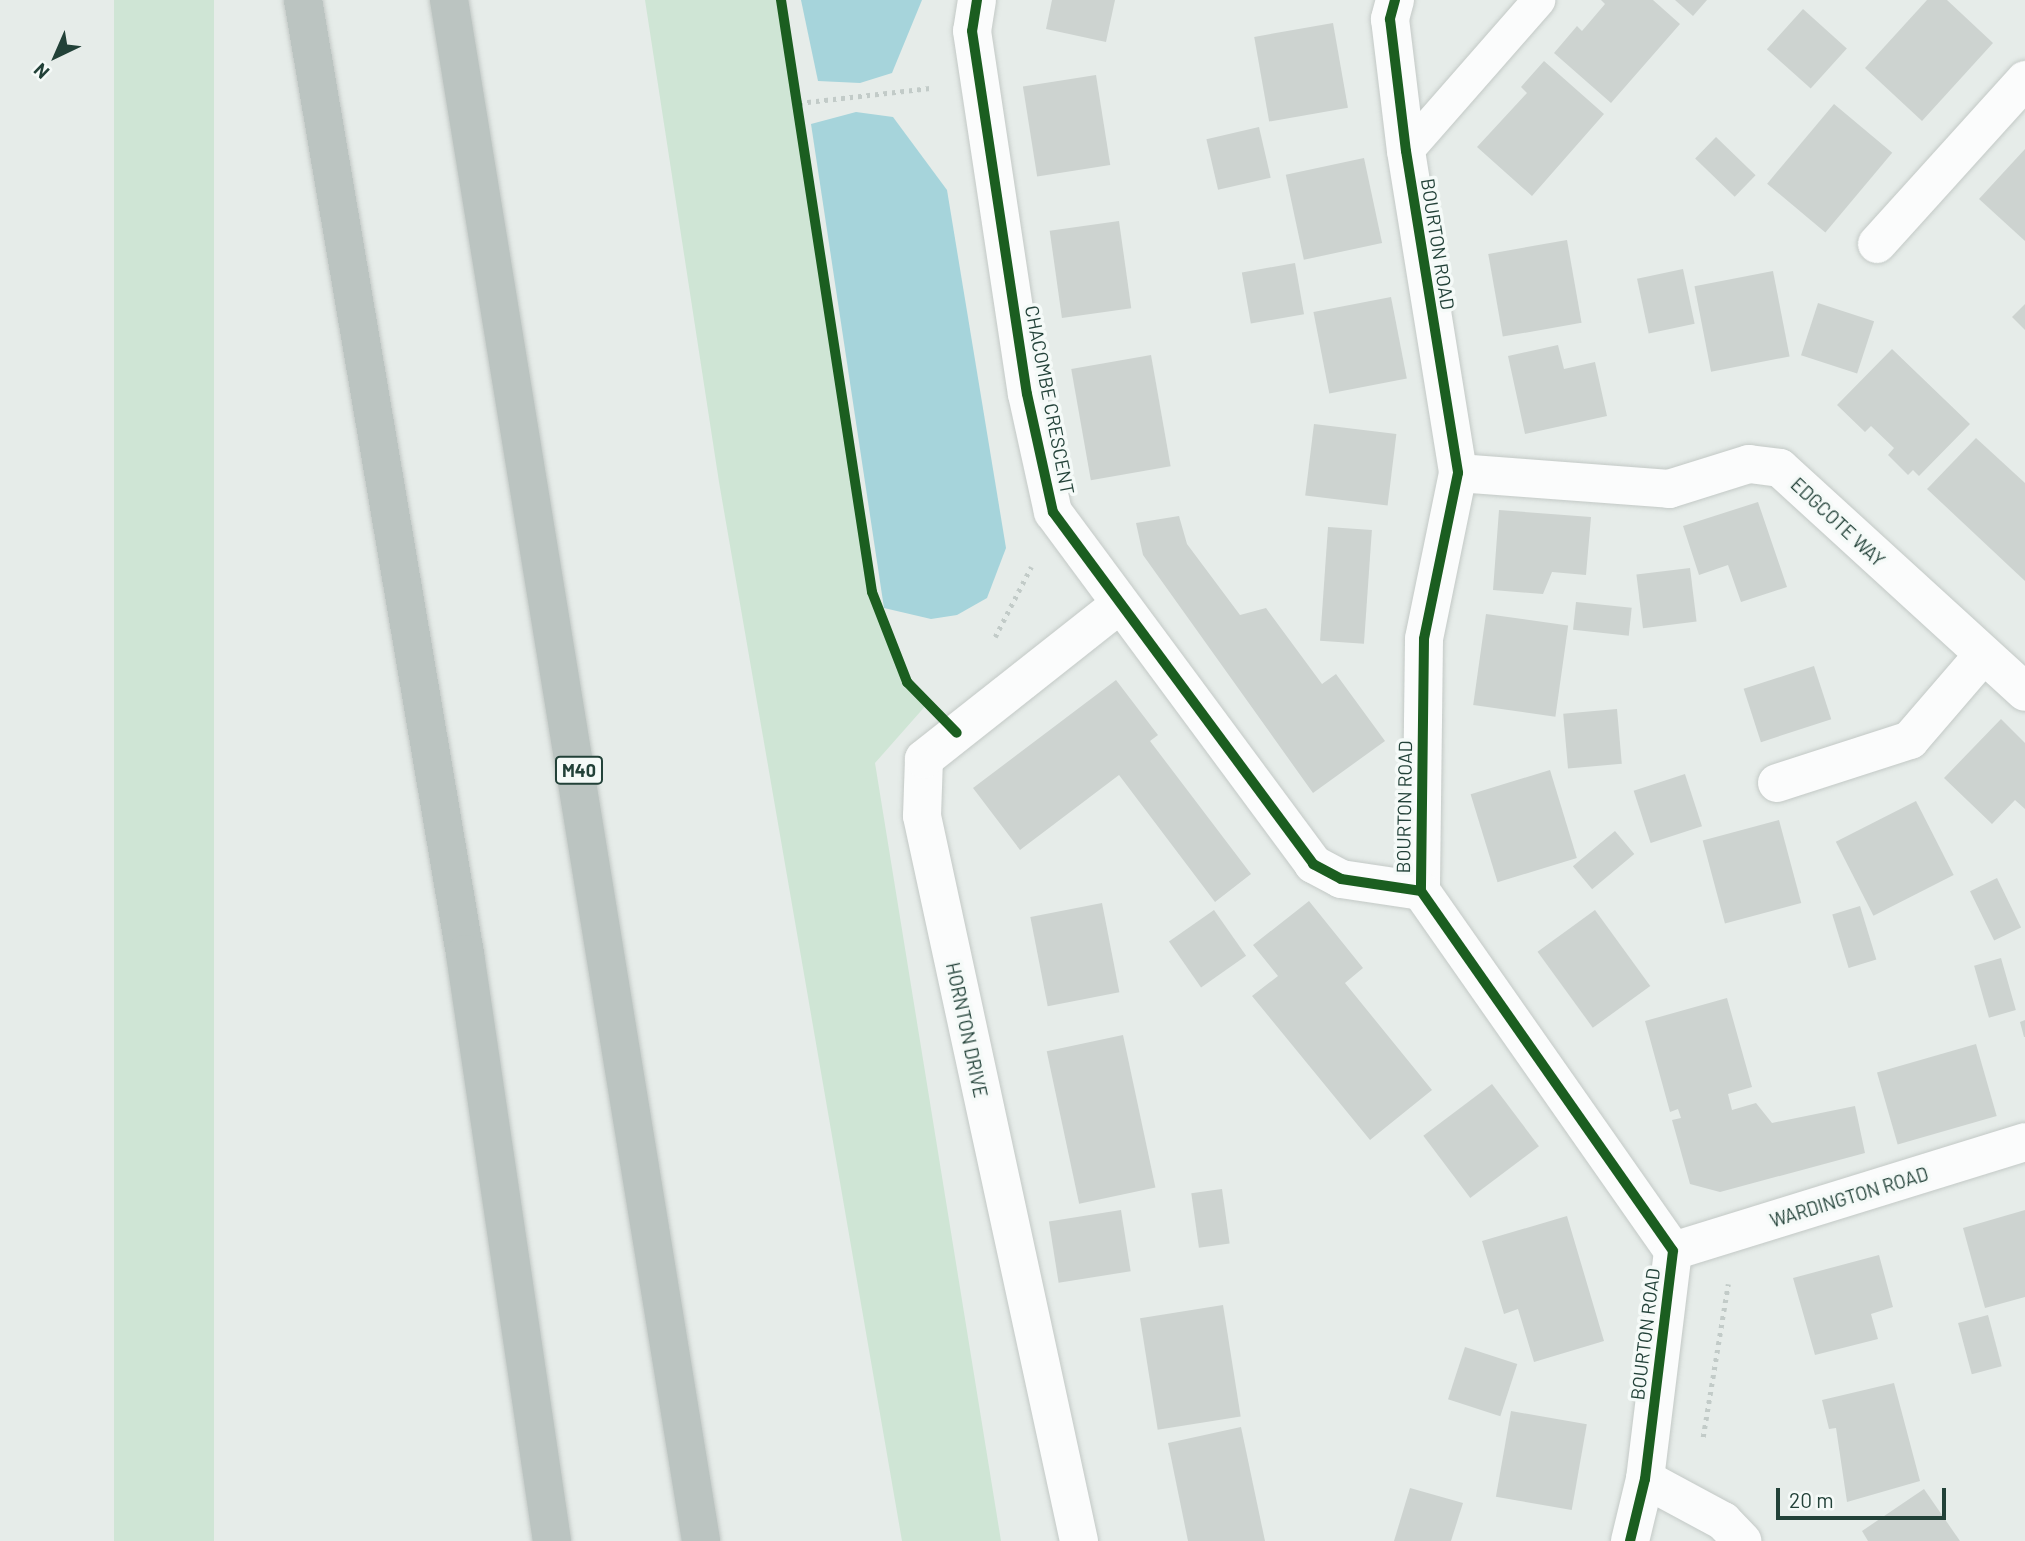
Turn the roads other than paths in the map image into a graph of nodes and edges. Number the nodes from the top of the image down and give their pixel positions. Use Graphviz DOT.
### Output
graph roads {
  1 [pos="303,0"];
  2 [pos="449,0"];
  3 [pos="977,0"];
  4 [pos="1395,0"];
  5 [pos="1538,0"];
  6 [pos="2025,80"];
  7 [pos="1406,151"];
  8 [pos="1877,244"];
  9 [pos="1458,473"];
  10 [pos="1118,606"];
  11 [pos="1983,655"];
  12 [pos="2025,692"];
  13 [pos="1777,783"];
  14 [pos="1421,891"];
  15 [pos="2025,1142"];
  16 [pos="1673,1251"];
  17 [pos="1644,1479"];
  18 [pos="552,1541"];
  19 [pos="701,1541"];
  20 [pos="1079,1541"];
  21 [pos="1630,1541"];
  22 [pos="1742,1541"];
  1 -- 18 [label="highway"];
  2 -- 19 [label="highway, M40"];
  3 -- 10 [label="street, CHACOMBE CRESCENT"];
  4 -- 7 [label="street, BOURTON ROAD"];
  5 -- 7 [label="lane"];
  6 -- 8 [label="street"];
  7 -- 9 [label="street, BOURTON ROAD"];
  9 -- 11 [label="street, EDGCOTE WAY"];
  9 -- 14 [label="street, BOURTON ROAD"];
  10 -- 14 [label="street, CHACOMBE CRESCENT"];
  10 -- 20 [label="street, HORNTON DRIVE"];
  11 -- 12 [label="street, EDGCOTE WAY"];
  11 -- 13 [label="street"];
  14 -- 16 [label="street, BOURTON ROAD"];
  15 -- 16 [label="street, WARDINGTON ROAD"];
  16 -- 17 [label="street, BOURTON ROAD"];
  17 -- 21 [label="street, BOURTON ROAD"];
  17 -- 22 [label="street"];
}
